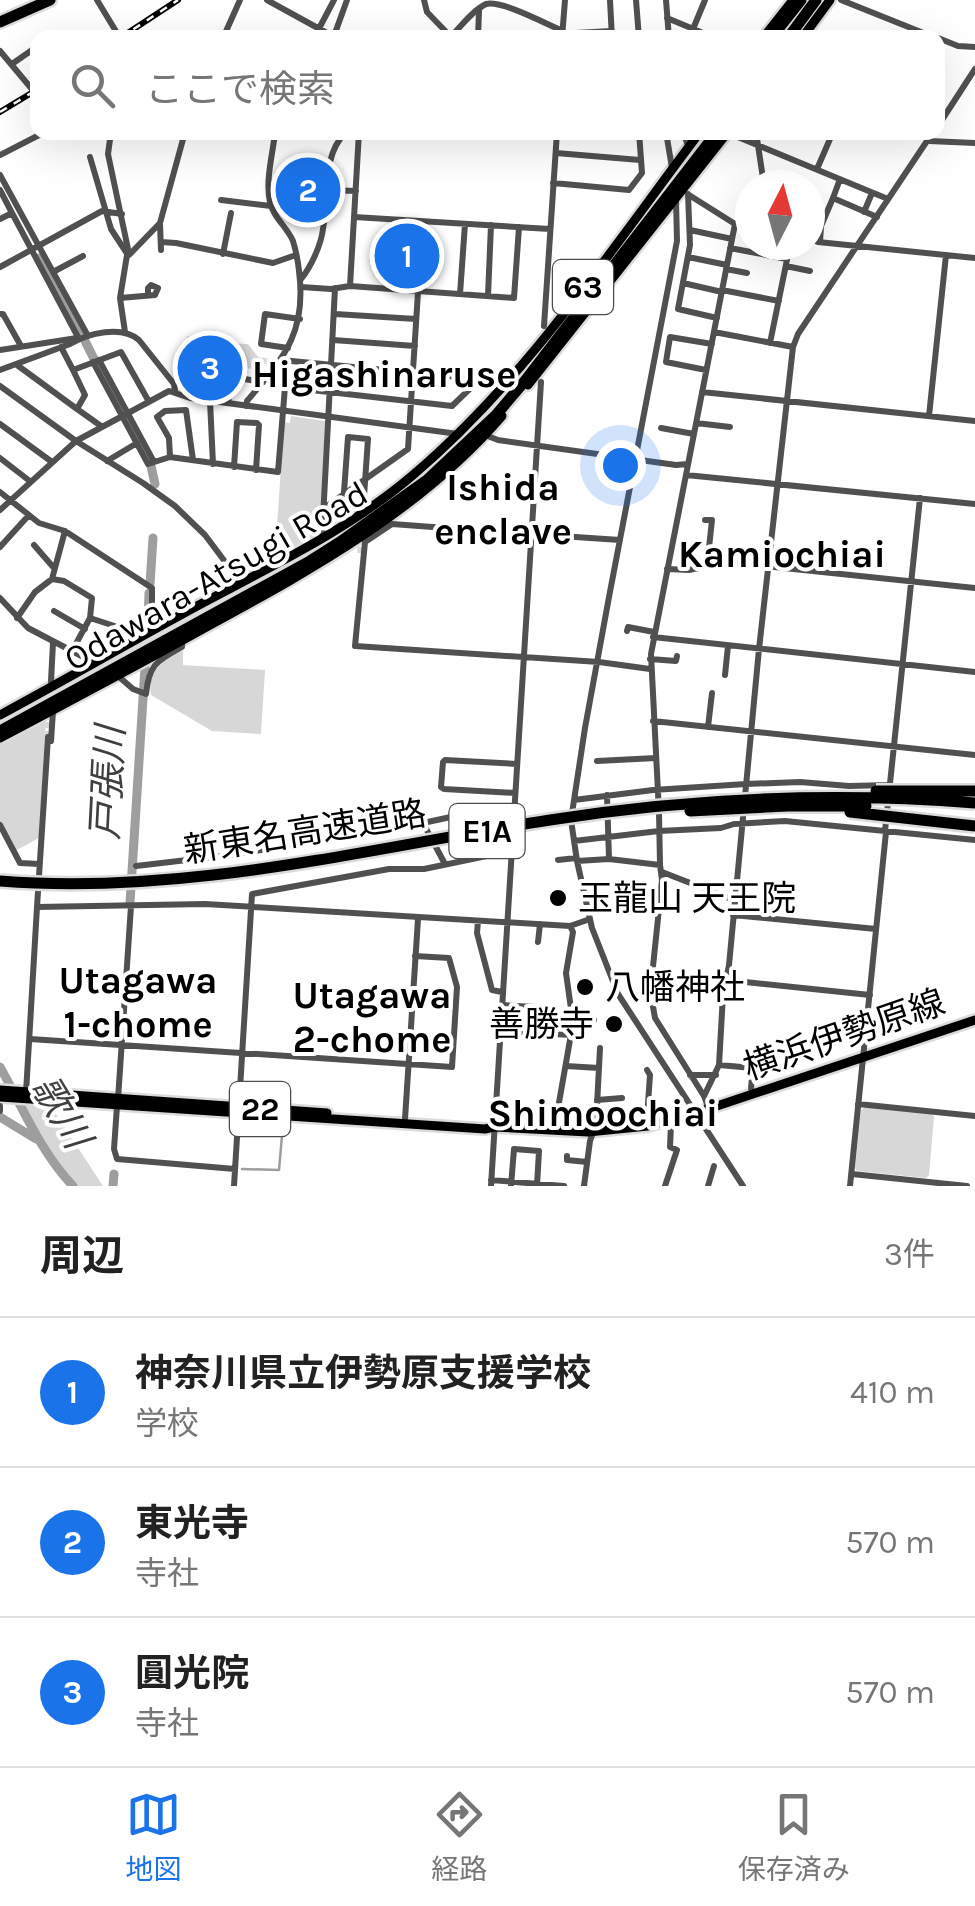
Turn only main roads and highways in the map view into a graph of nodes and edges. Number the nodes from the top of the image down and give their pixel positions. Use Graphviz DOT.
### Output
graph roads {
  1 [pos="50,0"];
  2 [pos="792,0"];
  3 [pos="810,0"];
  4 [pos="830,0"];
  5 [pos="1,18"];
  6 [pos="769,30"];
  7 [pos="779,30"];
  8 [pos="789,30"];
  9 [pos="801,30"];
  10 [pos="806,30"];
  11 [pos="700,140"];
  12 [pos="704,140"];
  13 [pos="723,140"];
  14 [pos="0,716"];
  15 [pos="0,731"];
  16 [pos="975,792"];
  17 [pos="787,798"];
  18 [pos="975,804"];
  19 [pos="692,811"];
  20 [pos="975,811"];
  21 [pos="975,826"];
  22 [pos="0,884"];
  23 [pos="975,1020"];
  24 [pos="1,1102"];
  25 [pos="239,1110"];
  26 [pos="494,1127"];
  1 -- 5 [label="highway"];
  2 -- 6 [label="main road"];
  3 -- 7 [label="highway"];
  3 -- 8 [label="highway"];
  3 -- 9 [label="highway"];
  4 -- 10 [label="main road"];
  11 -- 14 [label="main road, 63"];
  12 -- 15 [label="highway, Odawara-Atsugi Road"];
  13 -- 15 [label="main road, 63"];
  16 -- 17 [label="highway, bridge"];
  17 -- 18 [label="highway, 新東名高速道路 / E1A, bridge"];
  17 -- 22 [label="highway, 新東名高速道路 / E1A, bridge"];
  19 -- 20 [label="highway, 新東名高速道路 / E1A, bridge"];
  19 -- 21 [label="highway, bridge"];
  19 -- 22 [label="highway, 新東名高速道路 / E1A, bridge"];
  23 -- 26 [label="main road, 横浜伊勢原線 / 22"];
  24 -- 25 [label="main road, 横浜伊勢原線 / 22"];
  25 -- 26 [label="main road, 横浜伊勢原線 / 22"];
  25 -- 26 [label="main road, 横浜伊勢原線 / 22"];
}
